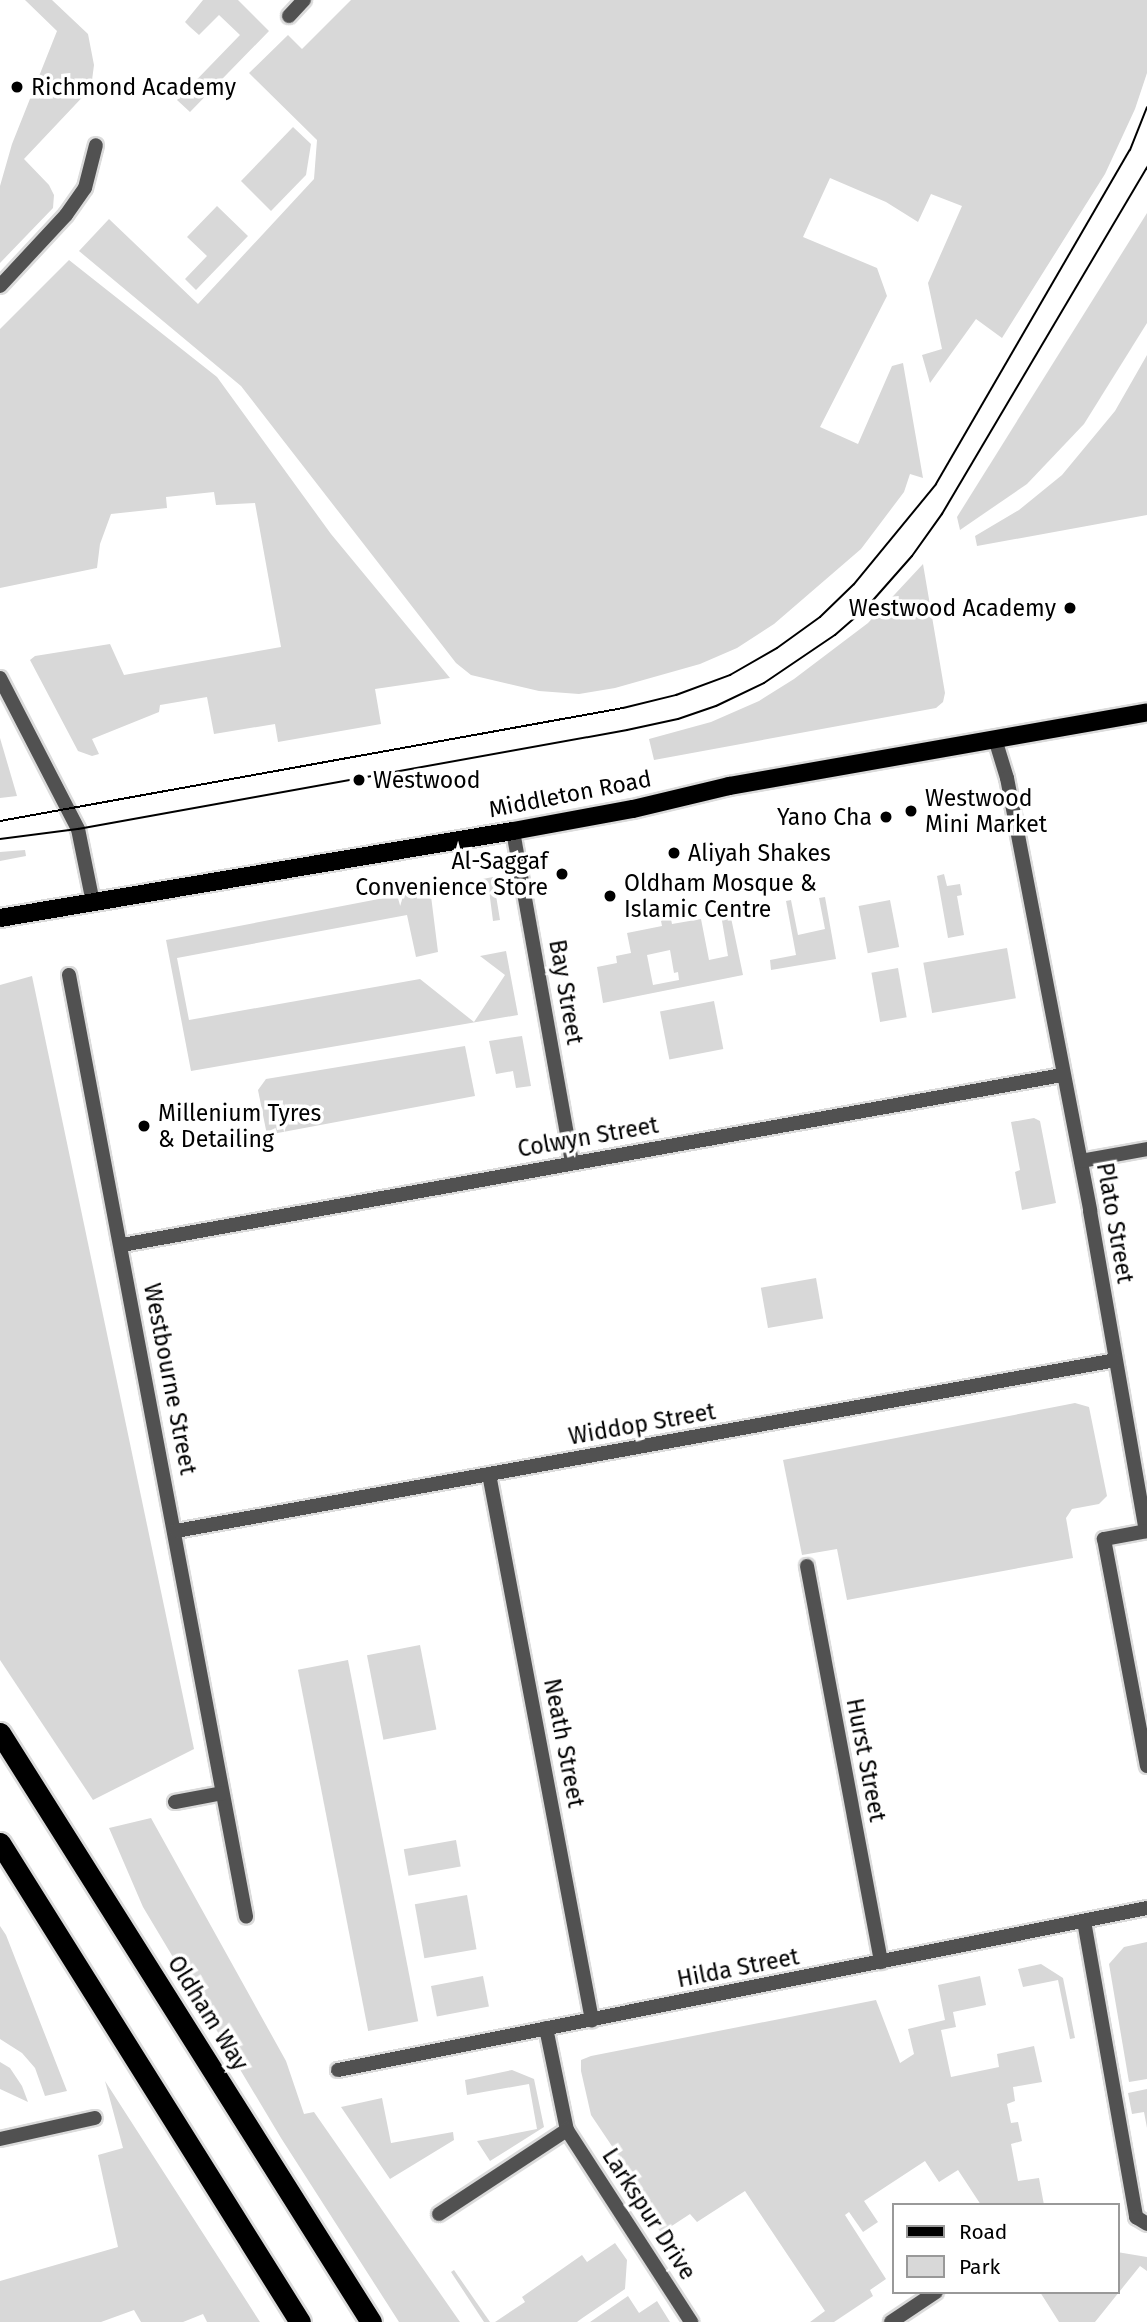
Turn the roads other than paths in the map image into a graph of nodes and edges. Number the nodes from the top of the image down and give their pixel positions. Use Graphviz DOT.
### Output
graph roads {
  1 [pos="304,0"];
  2 [pos="289,16"];
  3 [pos="96,145"];
  4 [pos="0,286"];
  5 [pos="0,678"];
  6 [pos="1147,712"];
  7 [pos="995,739"];
  8 [pos="513,831"];
  9 [pos="93,903"];
  10 [pos="0,918"];
  11 [pos="69,975"];
  12 [pos="1062,1075"];
  13 [pos="1147,1149"];
  14 [pos="1081,1161"];
  15 [pos="572,1163"];
  16 [pos="122,1245"];
  17 [pos="1116,1360"];
  18 [pos="489,1474"];
  19 [pos="176,1531"];
  20 [pos="1147,1531"];
  21 [pos="807,1566"];
  22 [pos="0,1734"];
  23 [pos="1147,1766"];
  24 [pos="222,1793"];
  25 [pos="176,1802"];
  26 [pos="0,1843"];
  27 [pos="1147,1908"];
  28 [pos="246,1916"];
  29 [pos="1084,1921"];
  30 [pos="881,1962"];
  31 [pos="592,2021"];
  32 [pos="546,2028"];
  33 [pos="338,2070"];
  34 [pos="95,2118"];
  35 [pos="567,2130"];
  36 [pos="0,2139"];
  37 [pos="439,2214"];
  38 [pos="1147,2224"];
  39 [pos="933,2294"];
  40 [pos="300,2322"];
  41 [pos="371,2322"];
  42 [pos="691,2322"];
  43 [pos="891,2322"];
  1 -- 2 [label="street"];
  3 -- 4 [label="street"];
  5 -- 9 [label="street"];
  6 -- 7 [label="main road, Middleton Road"];
  7 -- 8 [label="main road, Middleton Road"];
  7 -- 12 [label="street, Plato Street"];
  8 -- 9 [label="main road, Middleton Road"];
  8 -- 15 [label="street, Bay Street"];
  9 -- 10 [label="main road, Middleton Road"];
  11 -- 16 [label="street, Westbourne Street"];
  12 -- 14 [label="street, Plato Street"];
  12 -- 15 [label="street, Colwyn Street"];
  13 -- 14 [label="street"];
  14 -- 17 [label="street, Plato Street"];
  15 -- 16 [label="street, Colwyn Street"];
  16 -- 19 [label="street, Westbourne Street"];
  17 -- 18 [label="street, Widdop Street"];
  17 -- 20 [label="street, Plato Street"];
  18 -- 19 [label="street, Widdop Street"];
  18 -- 31 [label="street, Neath Street"];
  19 -- 24 [label="street, Westbourne Street"];
  20 -- 23 [label="street, Plato Street"];
  21 -- 30 [label="street, Hurst Street"];
  22 -- 41 [label="highway, Oldham Way"];
  24 -- 25 [label="street"];
  24 -- 28 [label="street, Westbourne Street"];
  26 -- 40 [label="highway"];
  27 -- 29 [label="street, Hilda Street"];
  29 -- 30 [label="street, Hilda Street"];
  29 -- 38 [label="street"];
  30 -- 31 [label="street, Hilda Street"];
  31 -- 32 [label="street, Hilda Street"];
  32 -- 33 [label="street, Hilda Street"];
  32 -- 35 [label="street, Larkspur Drive"];
  34 -- 36 [label="street"];
  35 -- 37 [label="street"];
  35 -- 42 [label="street, Larkspur Drive"];
  39 -- 43 [label="street"];
}
